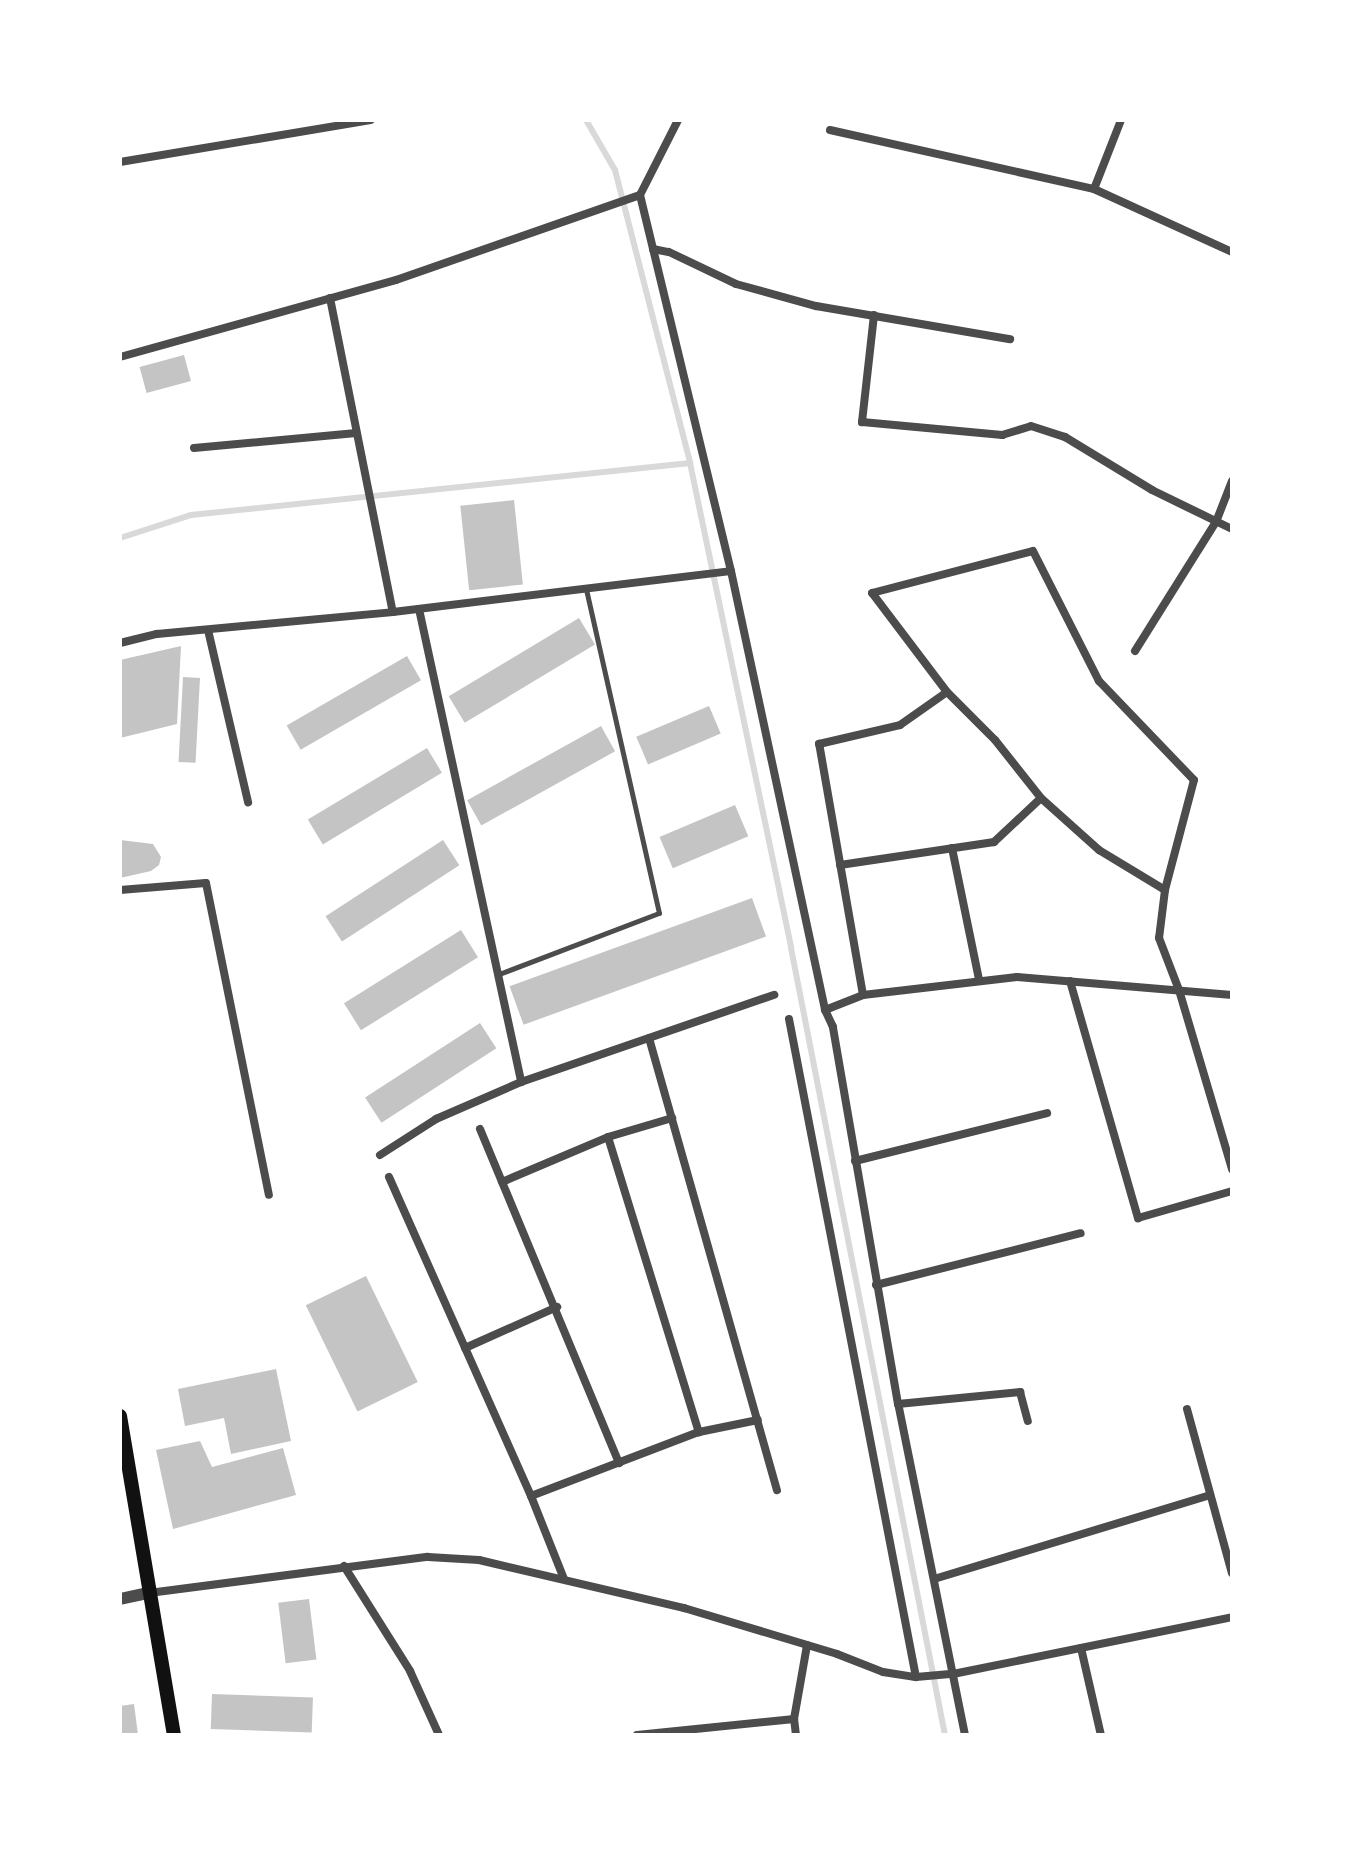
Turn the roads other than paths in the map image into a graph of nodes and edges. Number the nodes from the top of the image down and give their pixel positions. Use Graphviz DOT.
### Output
graph roads {
  1 [pos="371,120"];
  2 [pos="678,120"];
  3 [pos="1121,120"];
  4 [pos="830,130"];
  5 [pos="120,162"];
  6 [pos="1094,189"];
  7 [pos="636,196"];
  8 [pos="653,249"];
  9 [pos="1232,252"];
  10 [pos="330,298"];
  11 [pos="874,315"];
  12 [pos="1010,339"];
  13 [pos="120,357"];
  14 [pos="356,433"];
  15 [pos="194,448"];
  16 [pos="1232,481"];
  17 [pos="1216,522"];
  18 [pos="1232,529"];
  19 [pos="728,572"];
  20 [pos="586,589"];
  21 [pos="419,609"];
  22 [pos="393,612"];
  23 [pos="208,630"];
  24 [pos="120,643"];
  25 [pos="1135,651"];
  26 [pos="947,692"];
  27 [pos="1041,798"];
  28 [pos="248,802"];
  29 [pos="952,848"];
  30 [pos="840,865"];
  31 [pos="120,890"];
  32 [pos="1165,890"];
  33 [pos="498,974"];
  34 [pos="979,980"];
  35 [pos="1070,981"];
  36 [pos="1179,990"];
  37 [pos="774,995"];
  38 [pos="863,995"];
  39 [pos="1232,995"];
  40 [pos="825,1010"];
  41 [pos="789,1019"];
  42 [pos="649,1038"];
  43 [pos="521,1082"];
  44 [pos="1047,1113"];
  45 [pos="672,1118"];
  46 [pos="480,1129"];
  47 [pos="608,1137"];
  48 [pos="380,1155"];
  49 [pos="855,1161"];
  50 [pos="1232,1169"];
  51 [pos="389,1177"];
  52 [pos="502,1182"];
  53 [pos="1232,1191"];
  54 [pos="269,1195"];
  55 [pos="1081,1233"];
  56 [pos="876,1285"];
  57 [pos="557,1307"];
  58 [pos="465,1348"];
  59 [pos="898,1404"];
  60 [pos="1187,1409"];
  61 [pos="120,1416"];
  62 [pos="758,1420"];
  63 [pos="1028,1421"];
  64 [pos="699,1432"];
  65 [pos="619,1463"];
  66 [pos="777,1490"];
  67 [pos="1210,1495"];
  68 [pos="531,1496"];
  69 [pos="344,1566"];
  70 [pos="1232,1573"];
  71 [pos="564,1579"];
  72 [pos="934,1579"];
  73 [pos="148,1593"];
  74 [pos="120,1599"];
  75 [pos="1232,1617"];
  76 [pos="807,1645"];
  77 [pos="1081,1648"];
  78 [pos="948,1674"];
  79 [pos="919,1677"];
  80 [pos="794,1719"];
  81 [pos="174,1735"];
  82 [pos="439,1735"];
  83 [pos="637,1735"];
  84 [pos="796,1735"];
  85 [pos="965,1735"];
  86 [pos="1101,1735"];
  1 -- 5 [label="street"];
  2 -- 7 [label="street"];
  3 -- 6 [label="street"];
  4 -- 6 [label="street"];
  6 -- 9 [label="street"];
  7 -- 8 [label="street"];
  7 -- 10 [label="street"];
  8 -- 11 [label="street"];
  8 -- 19 [label="street"];
  10 -- 13 [label="street"];
  10 -- 14 [label="street"];
  11 -- 12 [label="street"];
  11 -- 17 [label="street"];
  14 -- 15 [label="street"];
  14 -- 22 [label="street"];
  16 -- 17 [label="street"];
  17 -- 18 [label="street"];
  17 -- 25 [label="street"];
  19 -- 20 [label="street"];
  19 -- 40 [label="street"];
  20 -- 21 [label="street"];
  20 -- 33 [label="lane"];
  21 -- 22 [label="street"];
  21 -- 33 [label="street"];
  22 -- 23 [label="street"];
  23 -- 24 [label="street"];
  23 -- 28 [label="street"];
  26 -- 27 [label="street"];
  26 -- 30 [label="street"];
  26 -- 32 [label="street"];
  27 -- 29 [label="street"];
  27 -- 32 [label="street"];
  29 -- 30 [label="street"];
  29 -- 34 [label="street"];
  30 -- 38 [label="street"];
  31 -- 54 [label="street"];
  32 -- 36 [label="street"];
  33 -- 43 [label="street"];
  34 -- 35 [label="street"];
  34 -- 38 [label="street"];
  35 -- 36 [label="street"];
  35 -- 53 [label="street"];
  36 -- 39 [label="street"];
  36 -- 50 [label="street"];
  37 -- 42 [label="street"];
  38 -- 40 [label="street"];
  40 -- 49 [label="street"];
  41 -- 79 [label="street"];
  42 -- 43 [label="street"];
  42 -- 45 [label="street"];
  43 -- 48 [label="street"];
  44 -- 49 [label="street"];
  45 -- 47 [label="street"];
  45 -- 62 [label="street"];
  46 -- 52 [label="street"];
  47 -- 52 [label="street"];
  47 -- 64 [label="street"];
  49 -- 56 [label="street"];
  51 -- 58 [label="street"];
  52 -- 57 [label="street"];
  55 -- 56 [label="street"];
  56 -- 59 [label="street"];
  57 -- 58 [label="street"];
  57 -- 65 [label="street"];
  58 -- 68 [label="street"];
  59 -- 63 [label="street"];
  59 -- 72 [label="street"];
  60 -- 67 [label="street"];
  61 -- 73 [label="main road"];
  62 -- 64 [label="street"];
  62 -- 66 [label="street"];
  64 -- 65 [label="street"];
  65 -- 68 [label="street"];
  67 -- 70 [label="street"];
  67 -- 72 [label="street"];
  68 -- 71 [label="street"];
  69 -- 71 [label="street"];
  69 -- 73 [label="street"];
  69 -- 82 [label="street"];
  71 -- 76 [label="street"];
  72 -- 78 [label="street"];
  73 -- 74 [label="street"];
  73 -- 81 [label="main road"];
  75 -- 77 [label="street"];
  76 -- 79 [label="street"];
  76 -- 80 [label="street"];
  77 -- 78 [label="street"];
  77 -- 86 [label="street"];
  78 -- 79 [label="street"];
  78 -- 85 [label="street"];
  80 -- 83 [label="street"];
  80 -- 84 [label="street"];
}
